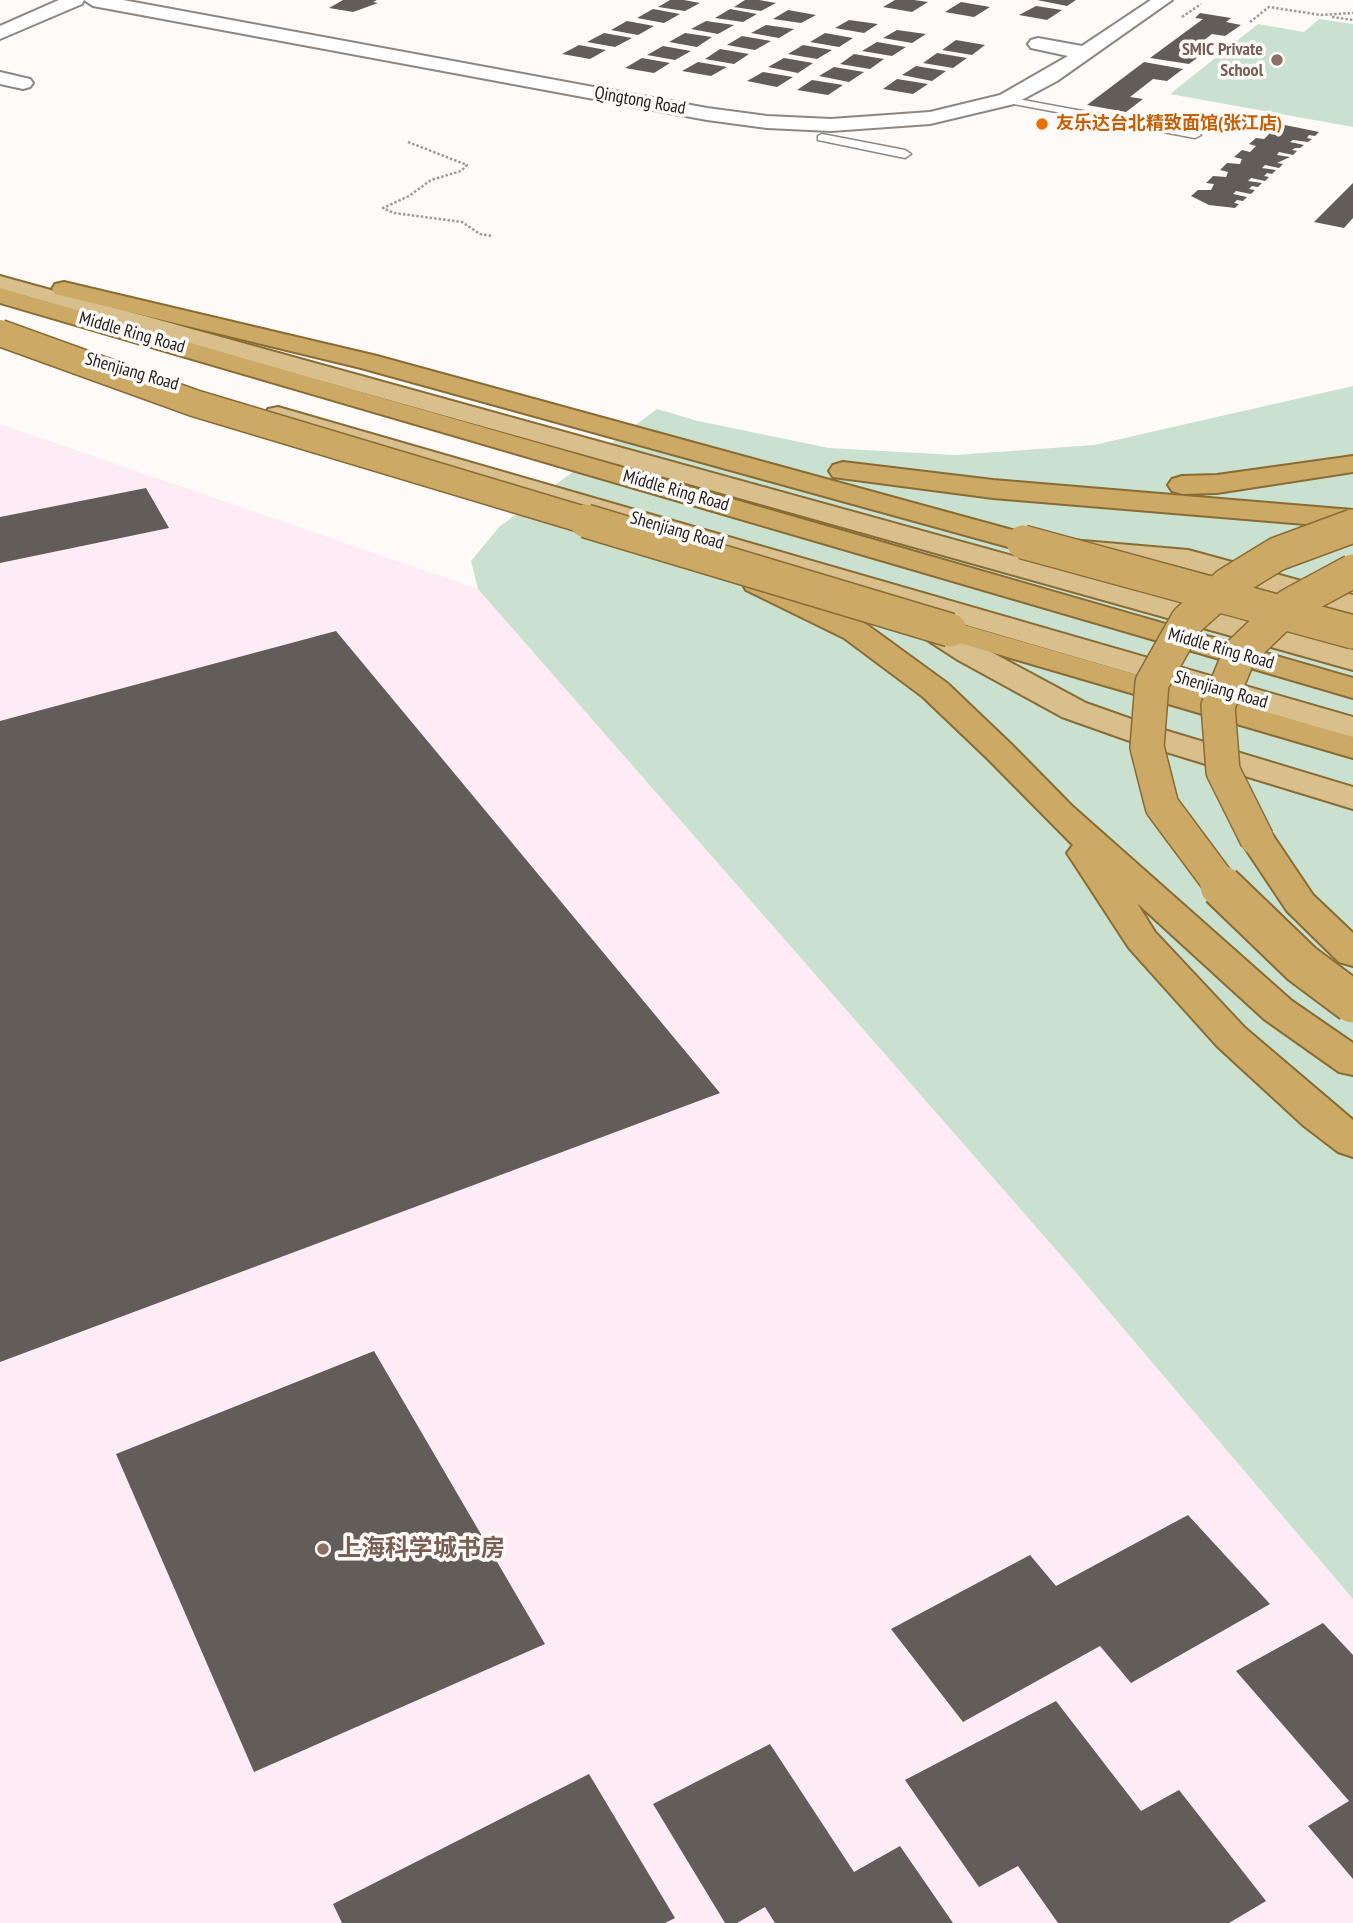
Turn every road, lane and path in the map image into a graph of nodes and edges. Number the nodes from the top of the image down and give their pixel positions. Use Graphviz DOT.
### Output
graph roads {
  1 [pos="63,0"];
  2 [pos="75,0"];
  3 [pos="93,0"];
  4 [pos="1163,0"];
  5 [pos="1353,13"];
  6 [pos="1321,15"];
  7 [pos="1353,20"];
  8 [pos="1250,22"];
  9 [pos="0,27"];
  10 [pos="0,33"];
  11 [pos="1043,41"];
  12 [pos="407,43"];
  13 [pos="1091,49"];
  14 [pos="384,54"];
  15 [pos="0,78"];
  16 [pos="23,83"];
  17 [pos="1007,100"];
  18 [pos="1195,135"];
  19 [pos="822,138"];
  20 [pos="408,142"];
  21 [pos="905,154"];
  22 [pos="492,236"];
  23 [pos="0,274"];
  24 [pos="0,282"];
  25 [pos="0,295"];
  26 [pos="0,318"];
  27 [pos="0,333"];
  28 [pos="626,432"];
  29 [pos="1353,464"];
  30 [pos="993,489"];
  31 [pos="838,518"];
  32 [pos="1353,519"];
  33 [pos="1353,526"];
  34 [pos="664,545"];
  35 [pos="1353,571"];
  36 [pos="866,587"];
  37 [pos="1353,604"];
  38 [pos="1353,632"];
  39 [pos="1353,660"];
  40 [pos="1353,688"];
  41 [pos="1353,705"];
  42 [pos="1353,728"];
  43 [pos="1353,748"];
  44 [pos="1353,798"];
  45 [pos="1059,814"];
  46 [pos="1353,954"];
  47 [pos="1353,1002"];
  48 [pos="1353,1062"];
  49 [pos="1353,1142"];
  1 -- 9 [label="street"];
  2 -- 10 [label="street"];
  3 -- 14 [label="street, Qingtong Road"];
  4 -- 13 [label="street, Qingtong Road"];
  5 -- 6 [label="path"];
  6 -- 7 [label="path"];
  6 -- 8 [label="path"];
  11 -- 13 [label="street"];
  12 -- 14 [label="street"];
  13 -- 17 [label="street, Qingtong Road"];
  14 -- 17 [label="street, Qingtong Road"];
  15 -- 16 [label="street"];
  17 -- 18 [label="lane"];
  19 -- 21 [label="lane"];
  20 -- 22 [label="path"];
  23 -- 28 [label="highway"];
  24 -- 31 [label="main road"];
  25 -- 40 [label="highway, Middle Ring Road, bridge"];
  26 -- 41 [label="highway, Middle Ring Road, bridge"];
  27 -- 34 [label="highway, bridge"];
  27 -- 36 [label="main road, Shenjiang Road"];
  28 -- 30 [label="highway"];
  28 -- 38 [label="highway, bridge"];
  29 -- 30 [label="highway"];
  30 -- 32 [label="highway"];
  31 -- 37 [label="main road"];
  31 -- 39 [label="main road"];
  33 -- 47 [label="highway, bridge"];
  34 -- 43 [label="highway, bridge"];
  34 -- 45 [label="highway, bridge"];
  35 -- 46 [label="highway, bridge"];
  36 -- 42 [label="main road, Shenjiang Road"];
  36 -- 44 [label="main road"];
  45 -- 48 [label="highway"];
  45 -- 49 [label="highway"];
}
